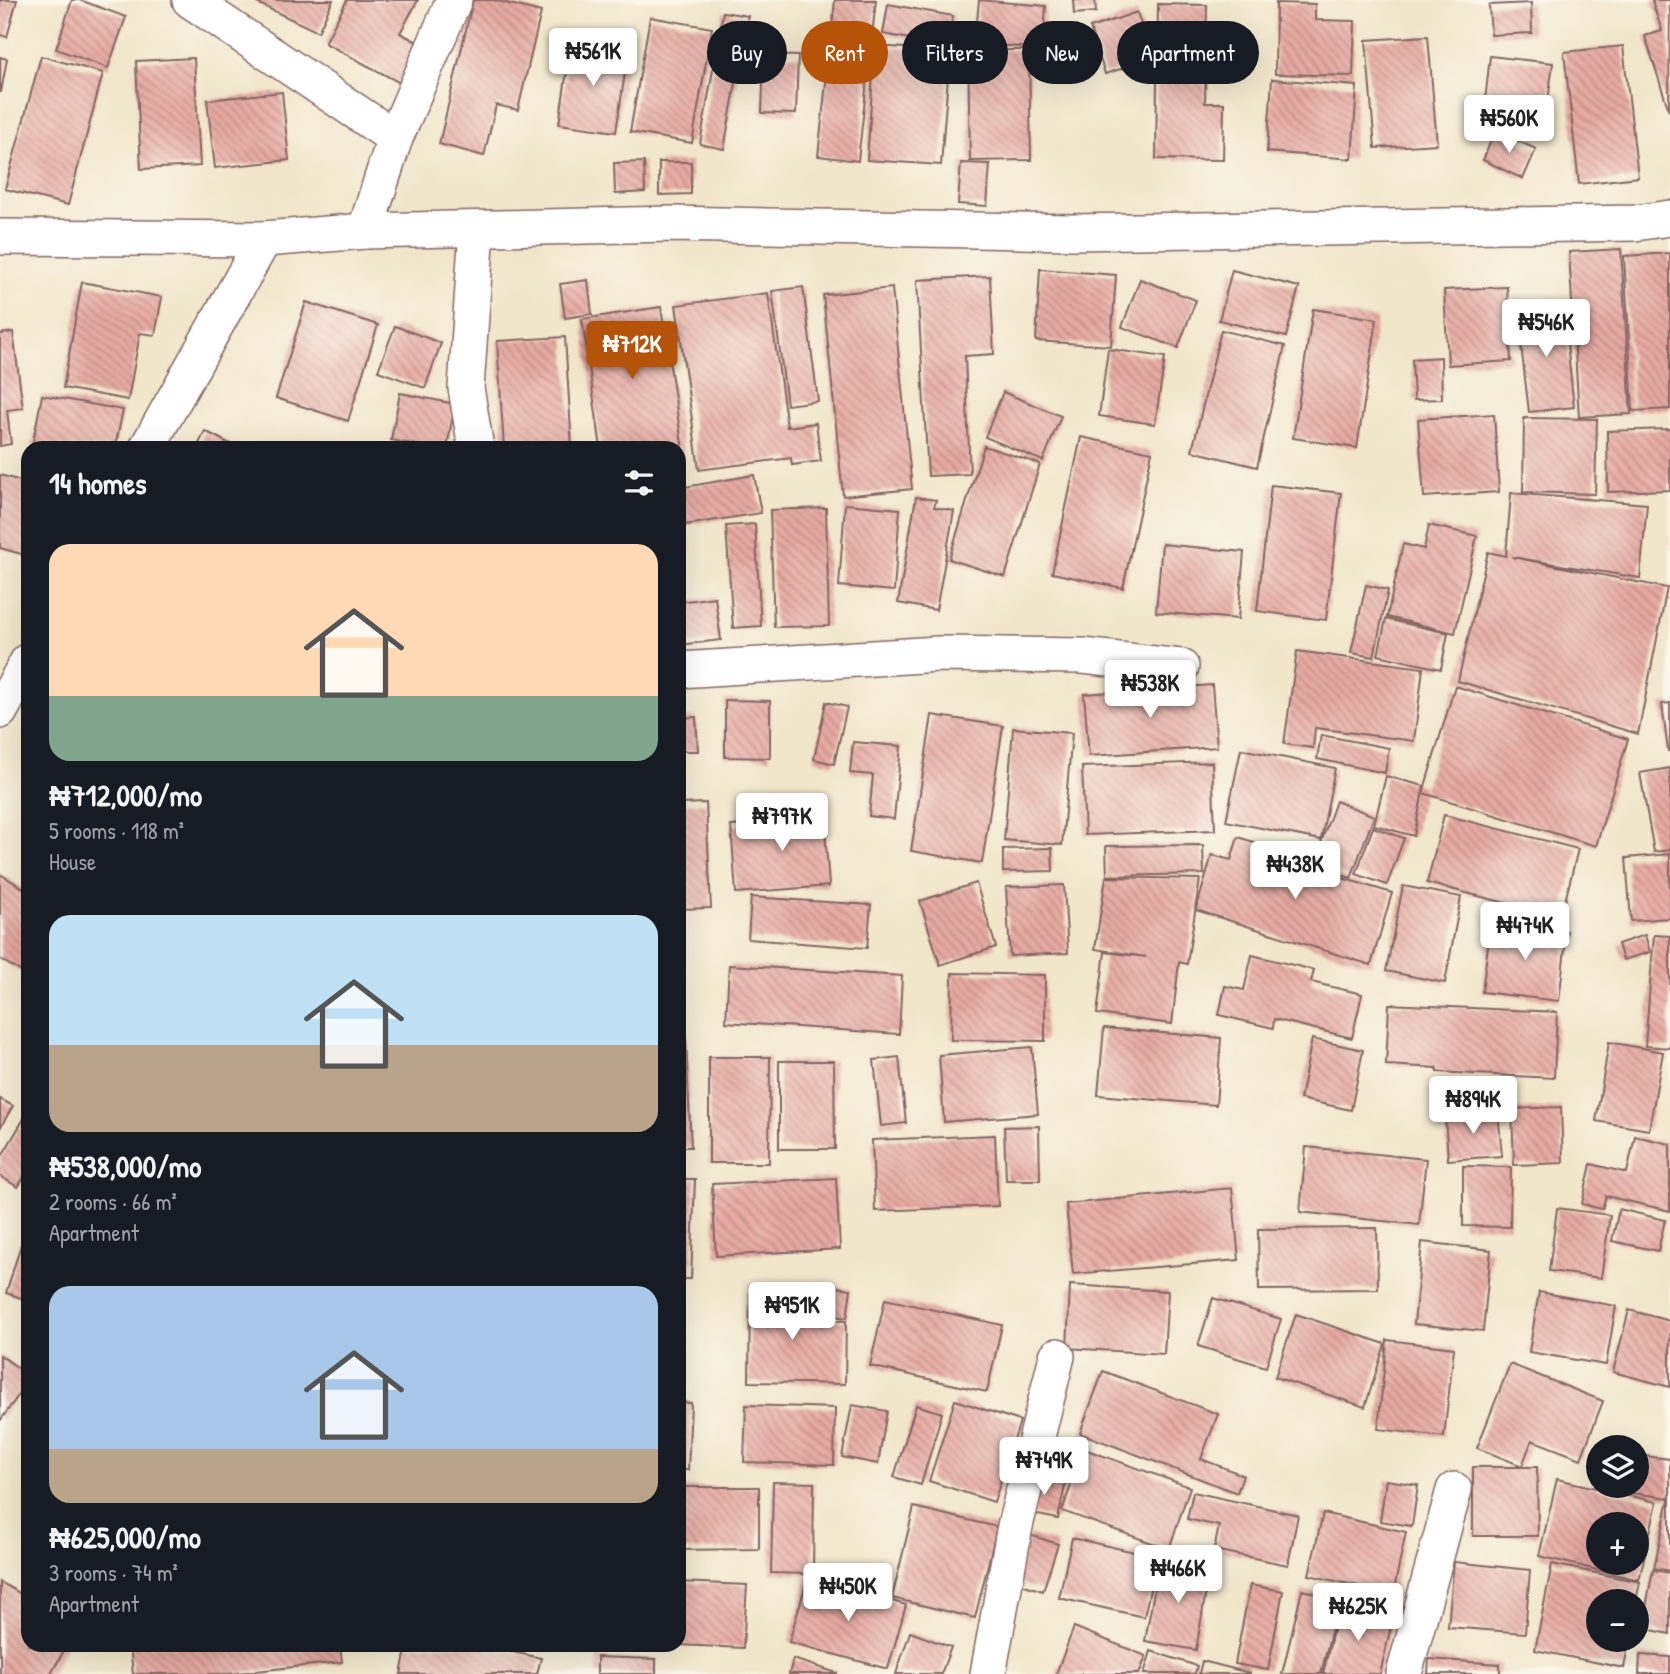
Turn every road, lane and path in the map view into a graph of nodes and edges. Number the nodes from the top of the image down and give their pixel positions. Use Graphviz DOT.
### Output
graph roads {
  1 [pos="190,0"];
  2 [pos="454,0"];
  3 [pos="395,138"];
  4 [pos="1670,218"];
  5 [pos="477,229"];
  6 [pos="365,231"];
  7 [pos="0,237"];
  8 [pos="264,239"];
  9 [pos="151,441"];
  10 [pos="475,441"];
  11 [pos="1181,667"];
  12 [pos="686,670"];
  13 [pos="21,674"];
  14 [pos="0,711"];
  15 [pos="1057,1356"];
  16 [pos="1454,1490"];
  17 [pos="988,1674"];
  18 [pos="1404,1674"];
  1 -- 3 [label="street"];
  2 -- 3 [label="street"];
  3 -- 6 [label="street"];
  4 -- 5 [label="street"];
  5 -- 6 [label="street"];
  5 -- 10 [label="street"];
  6 -- 8 [label="street"];
  7 -- 8 [label="street"];
  8 -- 9 [label="street"];
  11 -- 12 [label="street"];
  13 -- 14 [label="street"];
  15 -- 17 [label="street"];
  16 -- 18 [label="street"];
}
